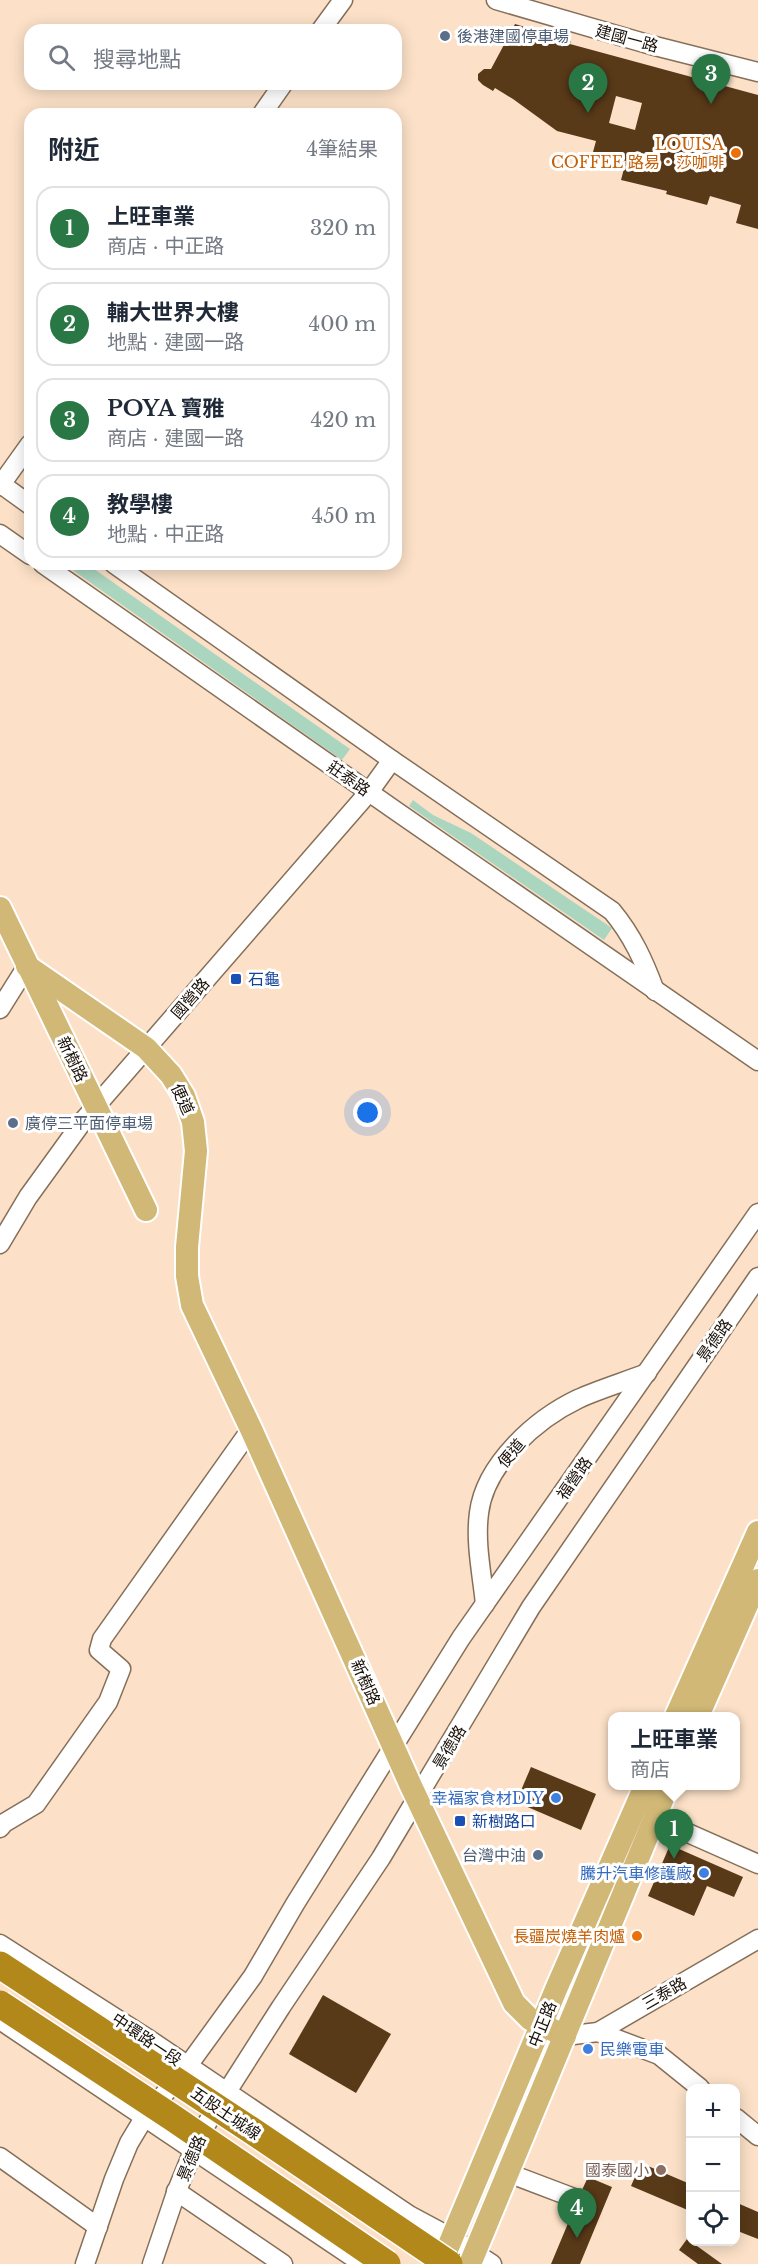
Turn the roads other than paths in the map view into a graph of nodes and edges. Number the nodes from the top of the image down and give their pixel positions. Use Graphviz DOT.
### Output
graph roads {
  1 [pos="343,0"];
  2 [pos="496,0"];
  3 [pos="325,24"];
  4 [pos="758,72"];
  5 [pos="279,90"];
  6 [pos="266,108"];
  7 [pos="24,452"];
  8 [pos="1,485"];
  9 [pos="24,501"];
  10 [pos="0,534"];
  11 [pos="24,551"];
  12 [pos="52,570"];
  13 [pos="123,570"];
  14 [pos="392,760"];
  15 [pos="369,792"];
  16 [pos="0,908"];
  17 [pos="27,966"];
  18 [pos="655,991"];
  19 [pos="81,1003"];
  20 [pos="0,1009"];
  21 [pos="54,1022"];
  22 [pos="146,1048"];
  23 [pos="758,1061"];
  24 [pos="96,1106"];
  25 [pos="146,1210"];
  26 [pos="758,1213"];
  27 [pos="0,1244"];
  28 [pos="758,1277"];
  29 [pos="192,1305"];
  30 [pos="647,1373"];
  31 [pos="251,1429"];
  32 [pos="758,1532"];
  33 [pos="758,1580"];
  34 [pos="485,1604"];
  35 [pos="678,1712"];
  36 [pos="700,1712"];
  37 [pos="393,1745"];
  38 [pos="643,1790"];
  39 [pos="666,1790"];
  40 [pos="418,1799"];
  41 [pos="654,1818"];
  42 [pos="0,1827"];
  43 [pos="758,1864"];
  44 [pos="758,1939"];
  45 [pos="3,1952"];
  46 [pos="0,2004"];
  47 [pos="0,2020"];
  48 [pos="543,2026"];
  49 [pos="598,2032"];
  50 [pos="566,2036"];
  51 [pos="187,2067"];
  52 [pos="695,2084"];
  53 [pos="226,2093"];
  54 [pos="144,2118"];
  55 [pos="740,2122"];
  56 [pos="758,2136"];
  57 [pos="193,2150"];
  58 [pos="0,2157"];
  59 [pos="508,2173"];
  60 [pos="177,2192"];
  61 [pos="574,2198"];
  62 [pos="98,2227"];
  63 [pos="451,2251"];
  64 [pos="479,2260"];
  65 [pos="85,2264"];
  66 [pos="152,2264"];
  67 [pos="283,2264"];
  68 [pos="363,2264"];
  69 [pos="387,2264"];
  70 [pos="441,2264"];
  1 -- 3 [label="street"];
  2 -- 4 [label="street, 建國一路"];
  5 -- 6 [label="street"];
  7 -- 8 [label="street"];
  8 -- 9 [label="street"];
  10 -- 11 [label="street"];
  12 -- 15 [label="street, 莊泰路"];
  13 -- 14 [label="street"];
  14 -- 15 [label="street, 國營路"];
  14 -- 18 [label="street"];
  15 -- 18 [label="street, 莊泰路"];
  15 -- 22 [label="street, 國營路"];
  16 -- 17 [label="main road, 新樹路"];
  17 -- 19 [label="main road, 便道"];
  17 -- 20 [label="street"];
  17 -- 21 [label="main road, 新樹路"];
  18 -- 23 [label="street, 莊泰路"];
  19 -- 21 [label="street"];
  19 -- 22 [label="main road, 便道"];
  21 -- 24 [label="main road, 新樹路"];
  22 -- 24 [label="street, 國營路"];
  22 -- 29 [label="main road, 便道"];
  24 -- 25 [label="main road, 新樹路"];
  24 -- 27 [label="street, 國營路"];
  26 -- 30 [label="street, 福營路"];
  28 -- 40 [label="street, 景德路"];
  29 -- 31 [label="main road, 新樹路"];
  30 -- 34 [label="street, 福營路"];
  30 -- 34 [label="street, 便道"];
  31 -- 37 [label="main road, 新樹路"];
  31 -- 42 [label="street"];
  32 -- 35 [label="main road"];
  33 -- 36 [label="main road"];
  34 -- 37 [label="street, 福營路"];
  37 -- 40 [label="main road, 新樹路"];
  37 -- 51 [label="street, 福營路"];
  38 -- 48 [label="main road, 中正路"];
  39 -- 41 [label="main road, 中正路"];
  40 -- 48 [label="main road, 新樹路"];
  40 -- 53 [label="street, 景德路"];
  41 -- 43 [label="street"];
  41 -- 50 [label="main road, 中正路"];
  44 -- 49 [label="street, 三泰路"];
  45 -- 51 [label="street, 中環路一段"];
  45 -- 63 [label="highway, 五股土城線, bridge"];
  46 -- 69 [label="highway, 五股土城線, bridge"];
  47 -- 54 [label="street"];
  48 -- 50 [label="main road, 新樹路"];
  48 -- 63 [label="main road, 中正路"];
  49 -- 50 [label="street, 三泰路"];
  49 -- 52 [label="street"];
  50 -- 59 [label="main road, 中正路"];
  51 -- 53 [label="street, 中環路一段"];
  51 -- 54 [label="street, 福營路"];
  53 -- 57 [label="street, 景德路"];
  53 -- 63 [label="street, 中環路一段"];
  54 -- 57 [label="street"];
  54 -- 62 [label="street, 福營路"];
  55 -- 56 [label="street"];
  57 -- 60 [label="street, 景德路"];
  57 -- 68 [label="street"];
  58 -- 62 [label="street"];
  59 -- 61 [label="street"];
  59 -- 64 [label="main road, 中正路"];
  60 -- 66 [label="street, 景德路"];
  60 -- 67 [label="street"];
  62 -- 65 [label="street, 福營路"];
  63 -- 64 [label="street, 中環路一段"];
  63 -- 70 [label="main road, 中正路"];
}
